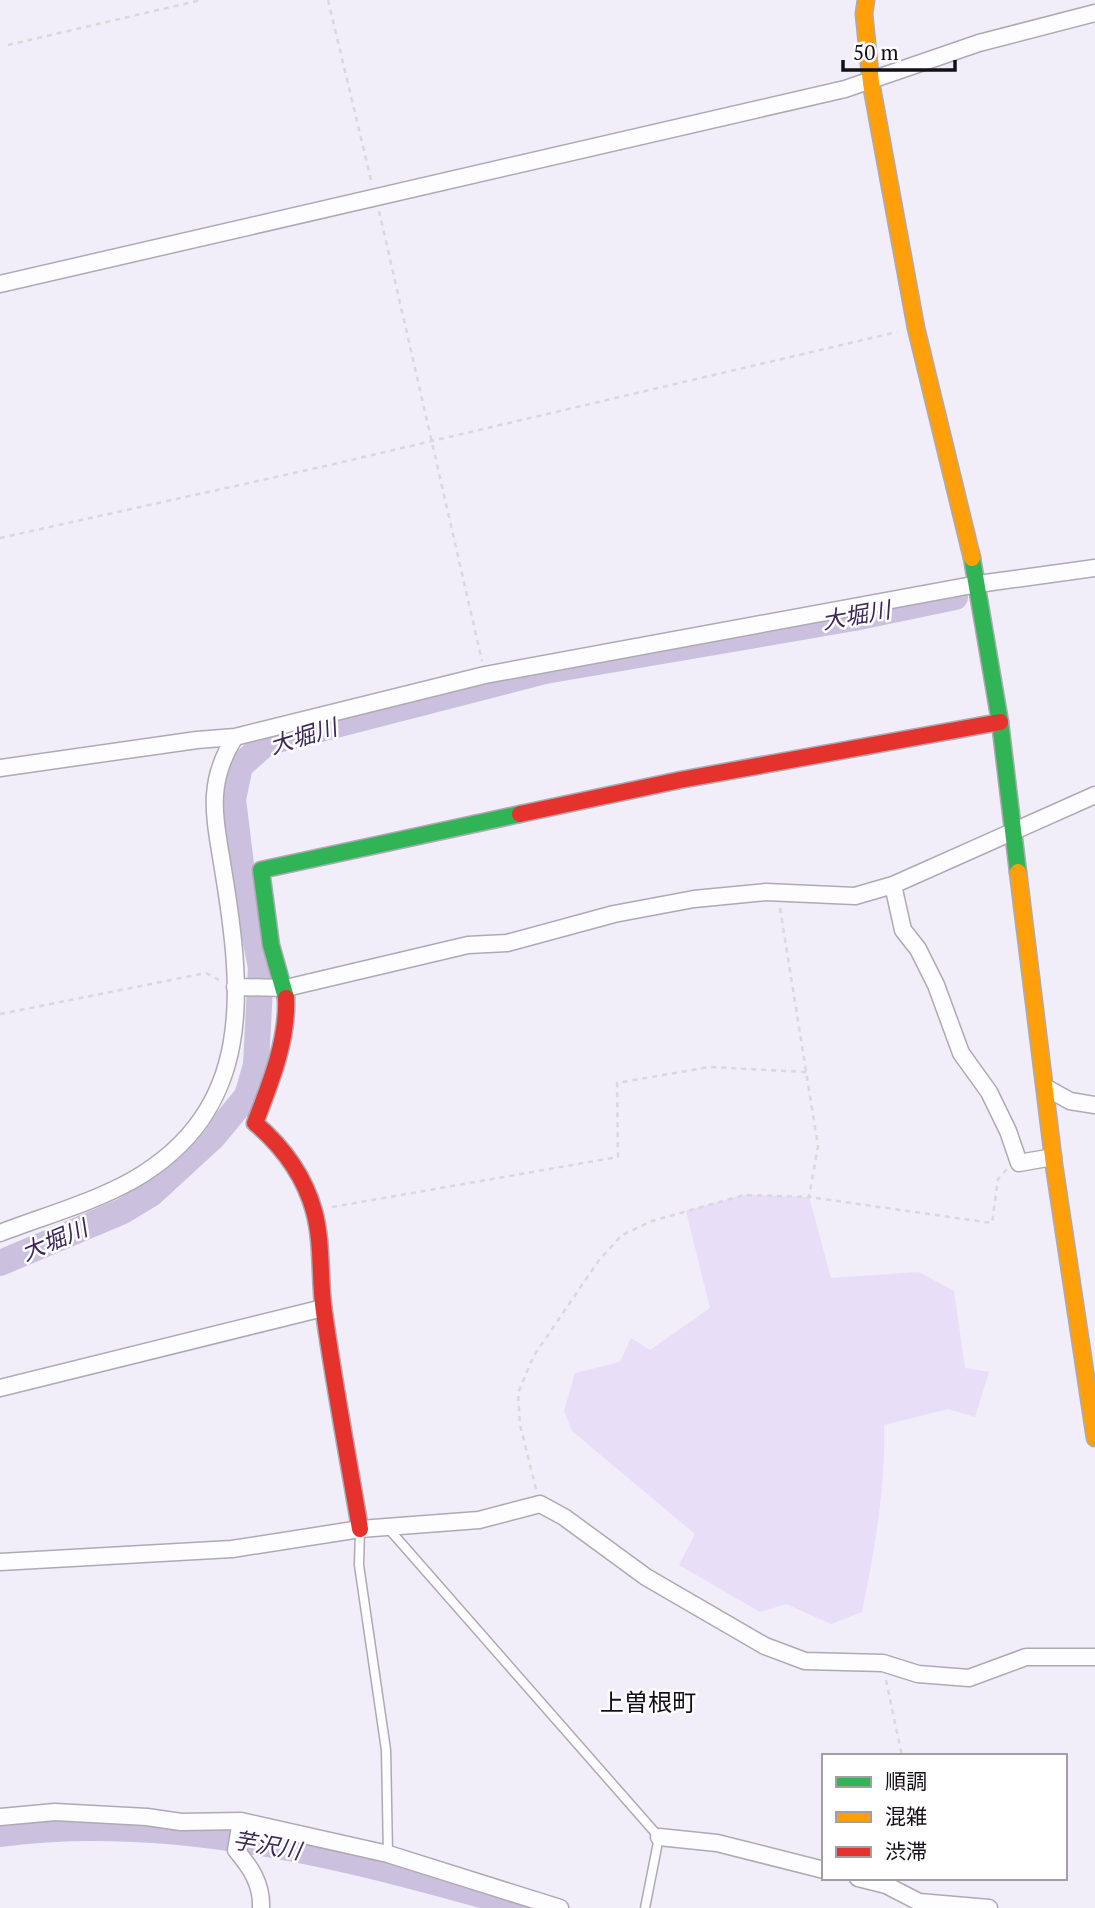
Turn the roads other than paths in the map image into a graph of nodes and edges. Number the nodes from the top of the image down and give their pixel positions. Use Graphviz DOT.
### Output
graph roads {
  1 [pos="866,0"];
  2 [pos="1095,13"];
  3 [pos="871,83"];
  4 [pos="0,284"];
  5 [pos="1095,568"];
  6 [pos="978,584"];
  7 [pos="1000,722"];
  8 [pos="235,737"];
  9 [pos="0,768"];
  10 [pos="1095,795"];
  11 [pos="1014,830"];
  12 [pos="893,886"];
  13 [pos="236,987"];
  14 [pos="285,988"];
  15 [pos="1045,1087"];
  16 [pos="1095,1105"];
  17 [pos="1053,1157"];
  18 [pos="0,1233"];
  19 [pos="323,1308"];
  20 [pos="0,1388"];
  21 [pos="1095,1438"];
  22 [pos="386,1527"];
  23 [pos="360,1529"];
  24 [pos="0,1562"];
  25 [pos="1095,1657"];
  26 [pos="0,1817"];
  27 [pos="240,1826"];
  28 [pos="659,1837"];
  29 [pos="388,1854"];
  30 [pos="822,1869"];
  31 [pos="866,1880"];
  32 [pos="261,1908"];
  33 [pos="560,1908"];
  34 [pos="645,1908"];
  35 [pos="989,1908"];
  1 -- 3 [label="street"];
  2 -- 3 [label="street"];
  3 -- 4 [label="street"];
  3 -- 6 [label="street"];
  5 -- 6 [label="street"];
  6 -- 7 [label="street"];
  6 -- 8 [label="street"];
  7 -- 11 [label="street"];
  7 -- 14 [label="street"];
  8 -- 9 [label="street"];
  8 -- 13 [label="street"];
  10 -- 11 [label="street"];
  11 -- 12 [label="street"];
  11 -- 15 [label="street"];
  12 -- 14 [label="street"];
  12 -- 17 [label="street"];
  13 -- 14 [label="street"];
  13 -- 18 [label="street"];
  14 -- 19 [label="street"];
  15 -- 16 [label="street"];
  15 -- 17 [label="street"];
  17 -- 21 [label="street"];
  19 -- 20 [label="street"];
  19 -- 23 [label="street"];
  22 -- 23 [label="street"];
  22 -- 25 [label="street"];
  22 -- 28 [label="lane"];
  23 -- 24 [label="street"];
  23 -- 29 [label="lane"];
  26 -- 27 [label="street"];
  27 -- 29 [label="street"];
  27 -- 32 [label="street"];
  28 -- 30 [label="street"];
  28 -- 34 [label="lane"];
  29 -- 33 [label="street"];
  31 -- 35 [label="street"];
}
